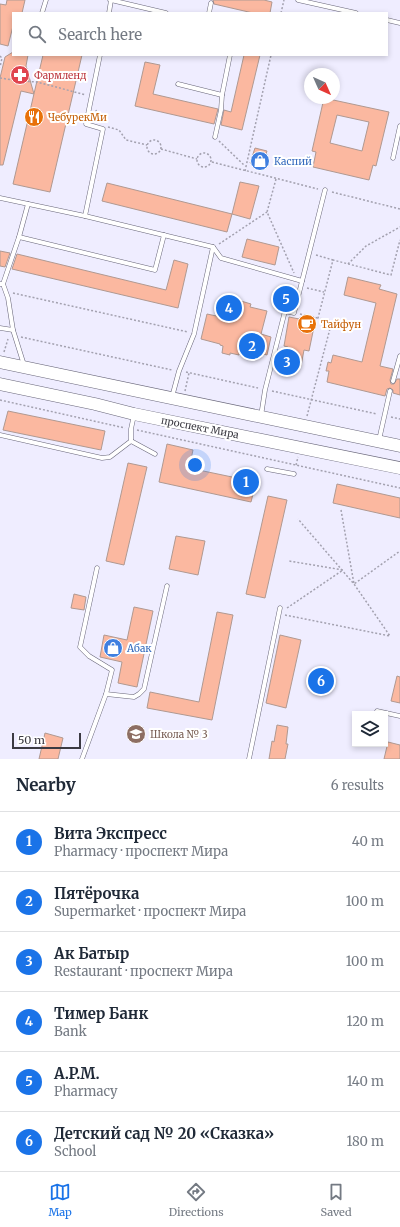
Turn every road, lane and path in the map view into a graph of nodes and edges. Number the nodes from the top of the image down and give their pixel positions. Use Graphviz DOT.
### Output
graph roads {
  1 [pos="46,0"];
  2 [pos="110,0"];
  3 [pos="284,0"];
  4 [pos="298,0"];
  5 [pos="211,3"];
  6 [pos="42,12"];
  7 [pos="109,12"];
  8 [pos="162,12"];
  9 [pos="209,12"];
  10 [pos="281,12"];
  11 [pos="352,12"];
  12 [pos="388,20"];
  13 [pos="400,23"];
  14 [pos="0,56"];
  15 [pos="100,56"];
  16 [pos="230,56"];
  17 [pos="271,56"];
  18 [pos="0,67"];
  19 [pos="0,78"];
  20 [pos="178,84"];
  21 [pos="222,95"];
  22 [pos="92,97"];
  23 [pos="99,124"];
  24 [pos="106,126"];
  25 [pos="400,126"];
  26 [pos="215,137"];
  27 [pos="147,146"];
  28 [pos="161,149"];
  29 [pos="197,158"];
  30 [pos="393,158"];
  31 [pos="212,162"];
  32 [pos="246,167"];
  33 [pos="245,171"];
  34 [pos="276,179"];
  35 [pos="324,190"];
  36 [pos="0,198"];
  37 [pos="28,204"];
  38 [pos="400,209"];
  39 [pos="267,212"];
  40 [pos="85,216"];
  41 [pos="400,227"];
  42 [pos="164,235"];
  43 [pos="19,237"];
  44 [pos="400,240"];
  45 [pos="213,247"];
  46 [pos="309,253"];
  47 [pos="333,260"];
  48 [pos="348,264"];
  49 [pos="299,280"];
  50 [pos="1,284"];
  51 [pos="300,287"];
  52 [pos="6,291"];
  53 [pos="324,292"];
  54 [pos="294,313"];
  55 [pos="318,318"];
  56 [pos="0,328"];
  57 [pos="13,330"];
  58 [pos="194,334"];
  59 [pos="14,336"];
  60 [pos="400,356"];
  61 [pos="399,361"];
  62 [pos="0,362"];
  63 [pos="25,368"];
  64 [pos="179,371"];
  65 [pos="189,373"];
  66 [pos="393,381"];
  67 [pos="100,383"];
  68 [pos="0,386"];
  69 [pos="265,390"];
  70 [pos="390,391"];
  71 [pos="184,395"];
  72 [pos="172,398"];
  73 [pos="311,399"];
  74 [pos="0,400"];
  75 [pos="95,404"];
  76 [pos="134,414"];
  77 [pos="384,415"];
  78 [pos="260,417"];
  79 [pos="400,419"];
  80 [pos="131,429"];
  81 [pos="0,435"];
  82 [pos="131,441"];
  83 [pos="379,442"];
  84 [pos="400,446"];
  85 [pos="155,454"];
  86 [pos="400,468"];
  87 [pos="267,469"];
  88 [pos="294,474"];
  89 [pos="400,488"];
  90 [pos="340,510"];
  91 [pos="298,519"];
  92 [pos="400,551"];
  93 [pos="289,561"];
  94 [pos="97,568"];
  95 [pos="343,570"];
  96 [pos="354,584"];
  97 [pos="167,586"];
  98 [pos="280,608"];
  99 [pos="279,614"];
  100 [pos="106,694"];
  101 [pos="388,713"];
  102 [pos="400,716"];
  103 [pos="82,759"];
  104 [pos="249,759"];
  1 -- 6 [label="lane"];
  2 -- 7 [label="lane"];
  2 -- 8 [label="lane"];
  3 -- 10 [label="path"];
  4 -- 11 [label="lane"];
  5 -- 9 [label="lane"];
  12 -- 13 [label="lane"];
  14 -- 18 [label="path"];
  15 -- 22 [label="lane"];
  16 -- 21 [label="lane"];
  17 -- 32 [label="path"];
  19 -- 22 [label="path"];
  20 -- 21 [label="lane"];
  21 -- 26 [label="lane"];
  22 -- 23 [label="path"];
  22 -- 40 [label="lane"];
  24 -- 27 [label="path"];
  25 -- 30 [label="lane"];
  26 -- 32 [label="path"];
  27 -- 28 [label="path"];
  27 -- 28 [label="path"];
  28 -- 29 [label="path"];
  29 -- 31 [label="path"];
  29 -- 31 [label="path"];
  31 -- 33 [label="path"];
  32 -- 33 [label="path"];
  33 -- 34 [label="path"];
  34 -- 35 [label="path"];
  34 -- 39 [label="path"];
  35 -- 38 [label="path"];
  35 -- 46 [label="lane"];
  36 -- 37 [label="lane"];
  37 -- 40 [label="lane"];
  37 -- 43 [label="lane"];
  39 -- 45 [label="path"];
  39 -- 49 [label="path"];
  40 -- 42 [label="lane"];
  41 -- 48 [label="path"];
  42 -- 43 [label="lane"];
  42 -- 45 [label="lane"];
  43 -- 50 [label="lane"];
  44 -- 48 [label="path"];
  45 -- 49 [label="lane"];
  45 -- 58 [label="lane"];
  46 -- 47 [label="path"];
  46 -- 49 [label="lane"];
  47 -- 48 [label="path"];
  47 -- 53 [label="path"];
  49 -- 51 [label="lane"];
  50 -- 52 [label="lane"];
  51 -- 53 [label="path"];
  51 -- 54 [label="lane"];
  52 -- 57 [label="lane"];
  52 -- 58 [label="path"];
  53 -- 55 [label="path"];
  54 -- 55 [label="path"];
  54 -- 69 [label="lane"];
  55 -- 73 [label="path"];
  56 -- 57 [label="lane"];
  57 -- 59 [label="lane"];
  58 -- 64 [label="lane"];
  59 -- 63 [label="lane"];
  59 -- 64 [label="path"];
  60 -- 61 [label="lane"];
  61 -- 66 [label="lane"];
  62 -- 63 [label="main road"];
  63 -- 67 [label="main road"];
  64 -- 65 [label="path"];
  64 -- 72 [label="lane"];
  65 -- 69 [label="path"];
  65 -- 71 [label="path"];
  67 -- 72 [label="main road"];
  67 -- 75 [label="main road"];
  68 -- 75 [label="main road, проспект Мира"];
  69 -- 73 [label="path"];
  69 -- 78 [label="lane"];
  70 -- 77 [label="lane"];
  72 -- 78 [label="main road"];
  73 -- 77 [label="path"];
  74 -- 80 [label="path"];
  75 -- 76 [label="main road, проспект Мира"];
  76 -- 80 [label="lane"];
  76 -- 86 [label="main road, проспект Мира"];
  77 -- 79 [label="path"];
  77 -- 83 [label="lane"];
  78 -- 83 [label="main road"];
  80 -- 82 [label="lane"];
  80 -- 89 [label="path"];
  81 -- 82 [label="lane"];
  82 -- 85 [label="lane"];
  83 -- 84 [label="main road"];
  87 -- 88 [label="lane"];
  90 -- 96 [label="path"];
  91 -- 95 [label="path"];
  92 -- 96 [label="path"];
  93 -- 95 [label="path"];
  94 -- 100 [label="lane"];
  95 -- 96 [label="path"];
  95 -- 99 [label="path"];
  96 -- 99 [label="path"];
  97 -- 100 [label="lane"];
  98 -- 99 [label="lane"];
  99 -- 104 [label="lane"];
  100 -- 103 [label="lane"];
  101 -- 102 [label="lane"];
}
